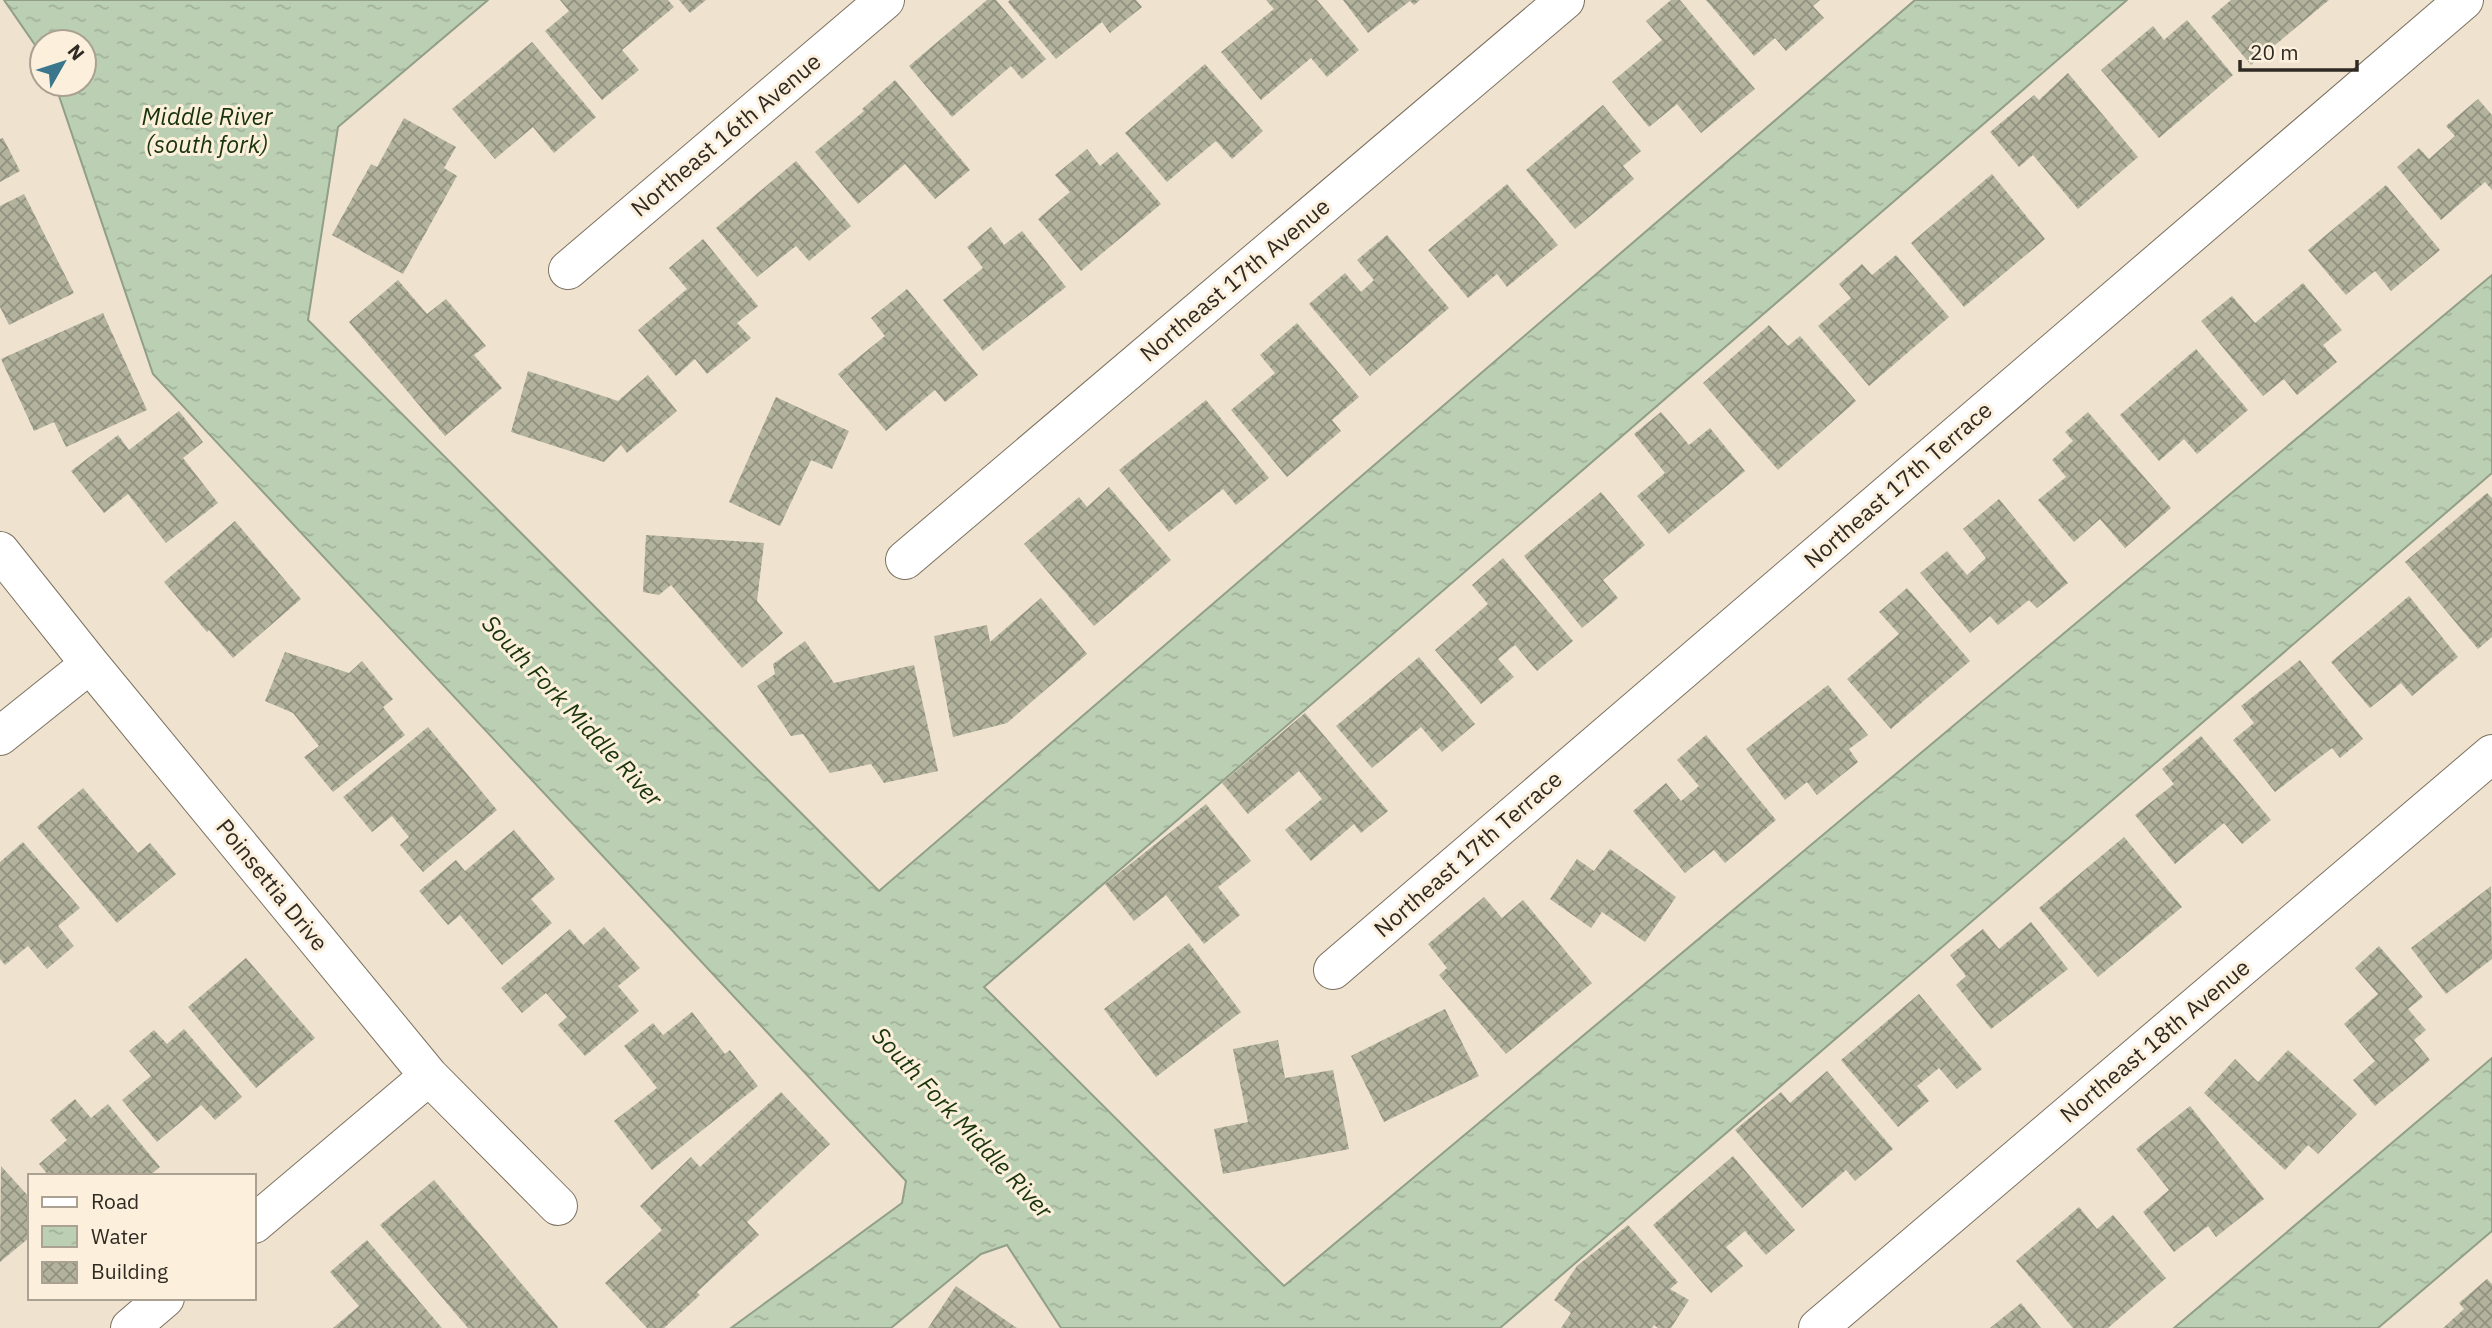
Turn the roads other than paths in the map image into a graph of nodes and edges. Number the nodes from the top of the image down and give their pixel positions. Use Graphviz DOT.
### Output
graph roads {
  1 [pos="885,0"];
  2 [pos="1565,0"];
  3 [pos="2464,0"];
  4 [pos="568,270"];
  5 [pos="0,551"];
  6 [pos="905,560"];
  7 [pos="90,664"];
  8 [pos="0,736"];
  9 [pos="2492,754"];
  10 [pos="1333,970"];
  11 [pos="429,1076"];
  12 [pos="558,1206"];
  13 [pos="256,1222"];
  14 [pos="163,1300"];
  15 [pos="130,1328"];
  16 [pos="1818,1328"];
  1 -- 4 [label="street, Northeast 16th Avenue"];
  2 -- 6 [label="street, Northeast 17th Avenue"];
  3 -- 10 [label="street, Northeast 17th Terrace"];
  5 -- 7 [label="street, Poinsettia Drive"];
  7 -- 8 [label="street"];
  7 -- 11 [label="street, Poinsettia Drive"];
  9 -- 16 [label="street, Northeast 18th Avenue"];
  11 -- 12 [label="street, Poinsettia Drive"];
  11 -- 13 [label="street"];
  14 -- 15 [label="street"];
}
